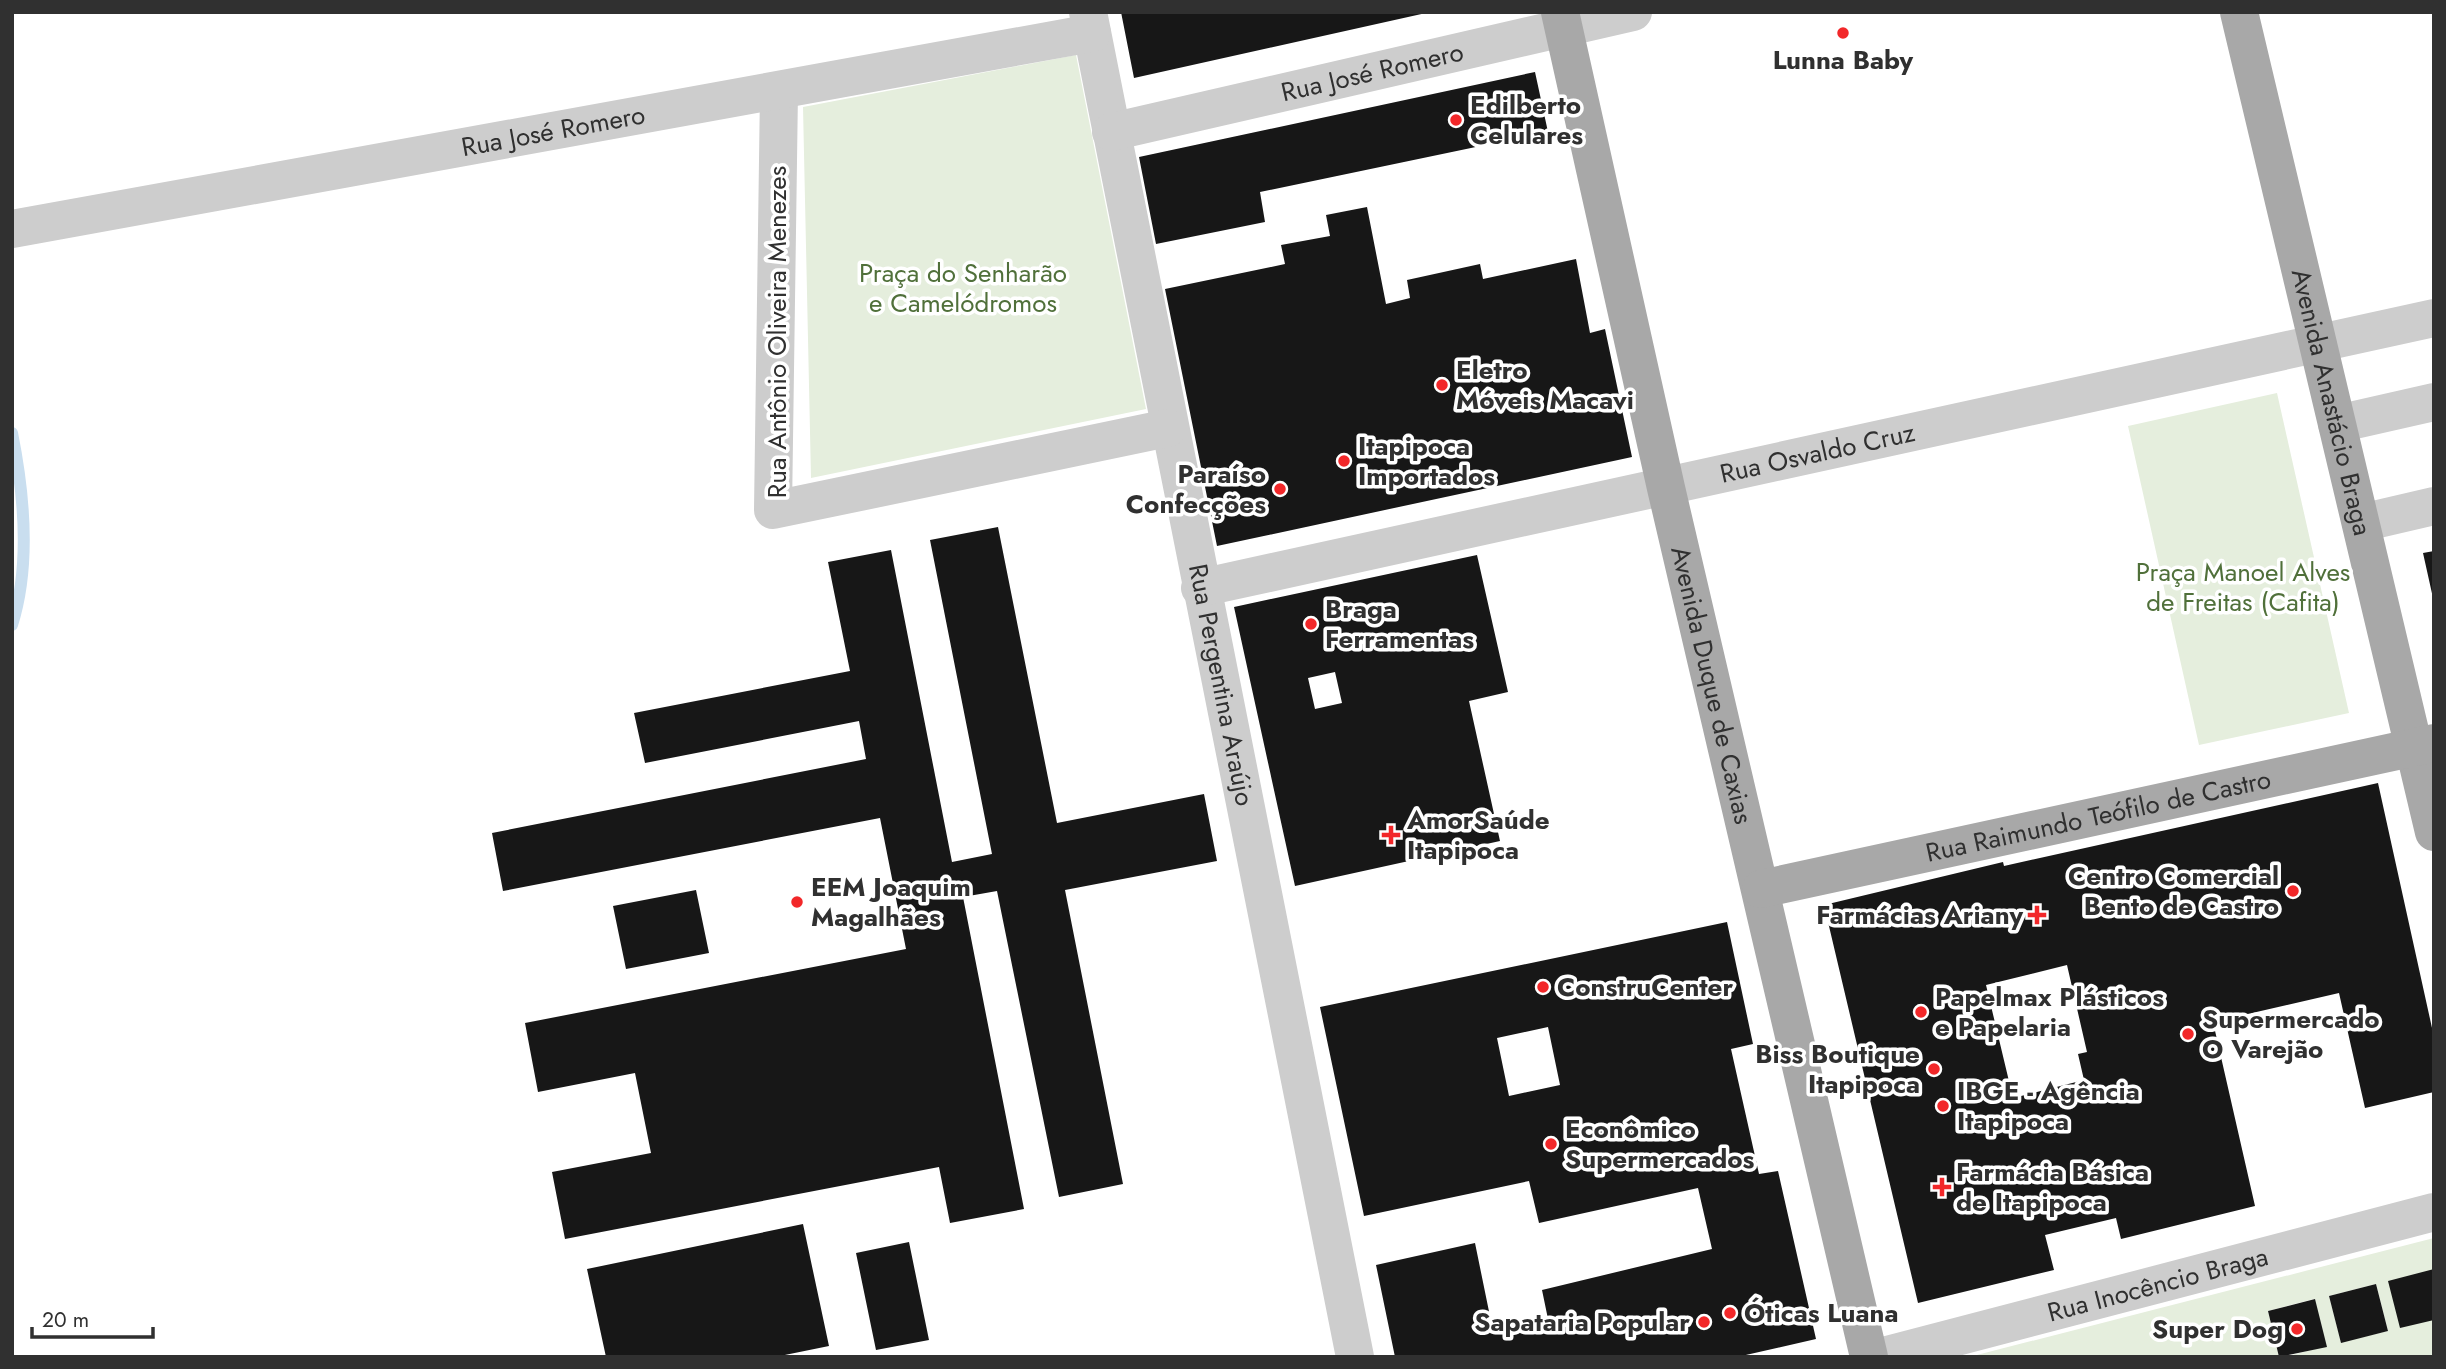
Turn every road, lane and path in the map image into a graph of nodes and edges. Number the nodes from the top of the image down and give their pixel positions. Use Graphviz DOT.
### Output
graph roads {
  1 [pos="1633,12"];
  2 [pos="2239,12"];
  3 [pos="1561,20"];
  4 [pos="1090,23"];
  5 [pos="779,91"];
  6 [pos="1111,132"];
  7 [pos="12,229"];
  8 [pos="2434,318"];
  9 [pos="2318,344"];
  10 [pos="2434,402"];
  11 [pos="2337,424"];
  12 [pos="1168,428"];
  13 [pos="1666,488"];
  14 [pos="2434,506"];
  15 [pos="2361,523"];
  16 [pos="1200,588"];
  17 [pos="2424,746"];
  18 [pos="2434,832"];
  19 [pos="1761,889"];
  20 [pos="2434,1212"];
  21 [pos="1355,1357"];
  22 [pos="1869,1357"];
  23 [pos="1880,1357"];
  1 -- 3 [label="street, Rua José Romero"];
  2 -- 9 [label="main road, Avenida Anastácio Braga"];
  3 -- 6 [label="street, Rua José Romero"];
  3 -- 13 [label="main road, Avenida Duque de Caxias"];
  4 -- 5 [label="street, Rua José Romero"];
  4 -- 6 [label="street, Rua Pergentina Araújo"];
  5 -- 7 [label="street, Rua José Romero"];
  5 -- 12 [label="street, Rua Antônio Oliveira Menezes"];
  6 -- 12 [label="street, Rua Pergentina Araújo"];
  8 -- 9 [label="street, Rua Osvaldo Cruz"];
  9 -- 11 [label="main road, Avenida Anastácio Braga"];
  9 -- 13 [label="street, Rua Osvaldo Cruz"];
  10 -- 11 [label="street"];
  11 -- 15 [label="main road, Avenida Anastácio Braga"];
  12 -- 16 [label="street, Rua Pergentina Araújo"];
  13 -- 16 [label="street, Rua Osvaldo Cruz"];
  13 -- 19 [label="main road, Avenida Duque de Caxias"];
  14 -- 15 [label="street"];
  15 -- 17 [label="main road, Avenida Anastácio Braga"];
  16 -- 21 [label="street, Rua Pergentina Araújo"];
  17 -- 18 [label="main road, Avenida Anastácio Braga"];
  17 -- 19 [label="main road, Rua Raimundo Teófilo de Castro"];
  19 -- 22 [label="main road, Avenida Duque de Caxias"];
  20 -- 23 [label="street, Rua Inocêncio Braga"];
}
